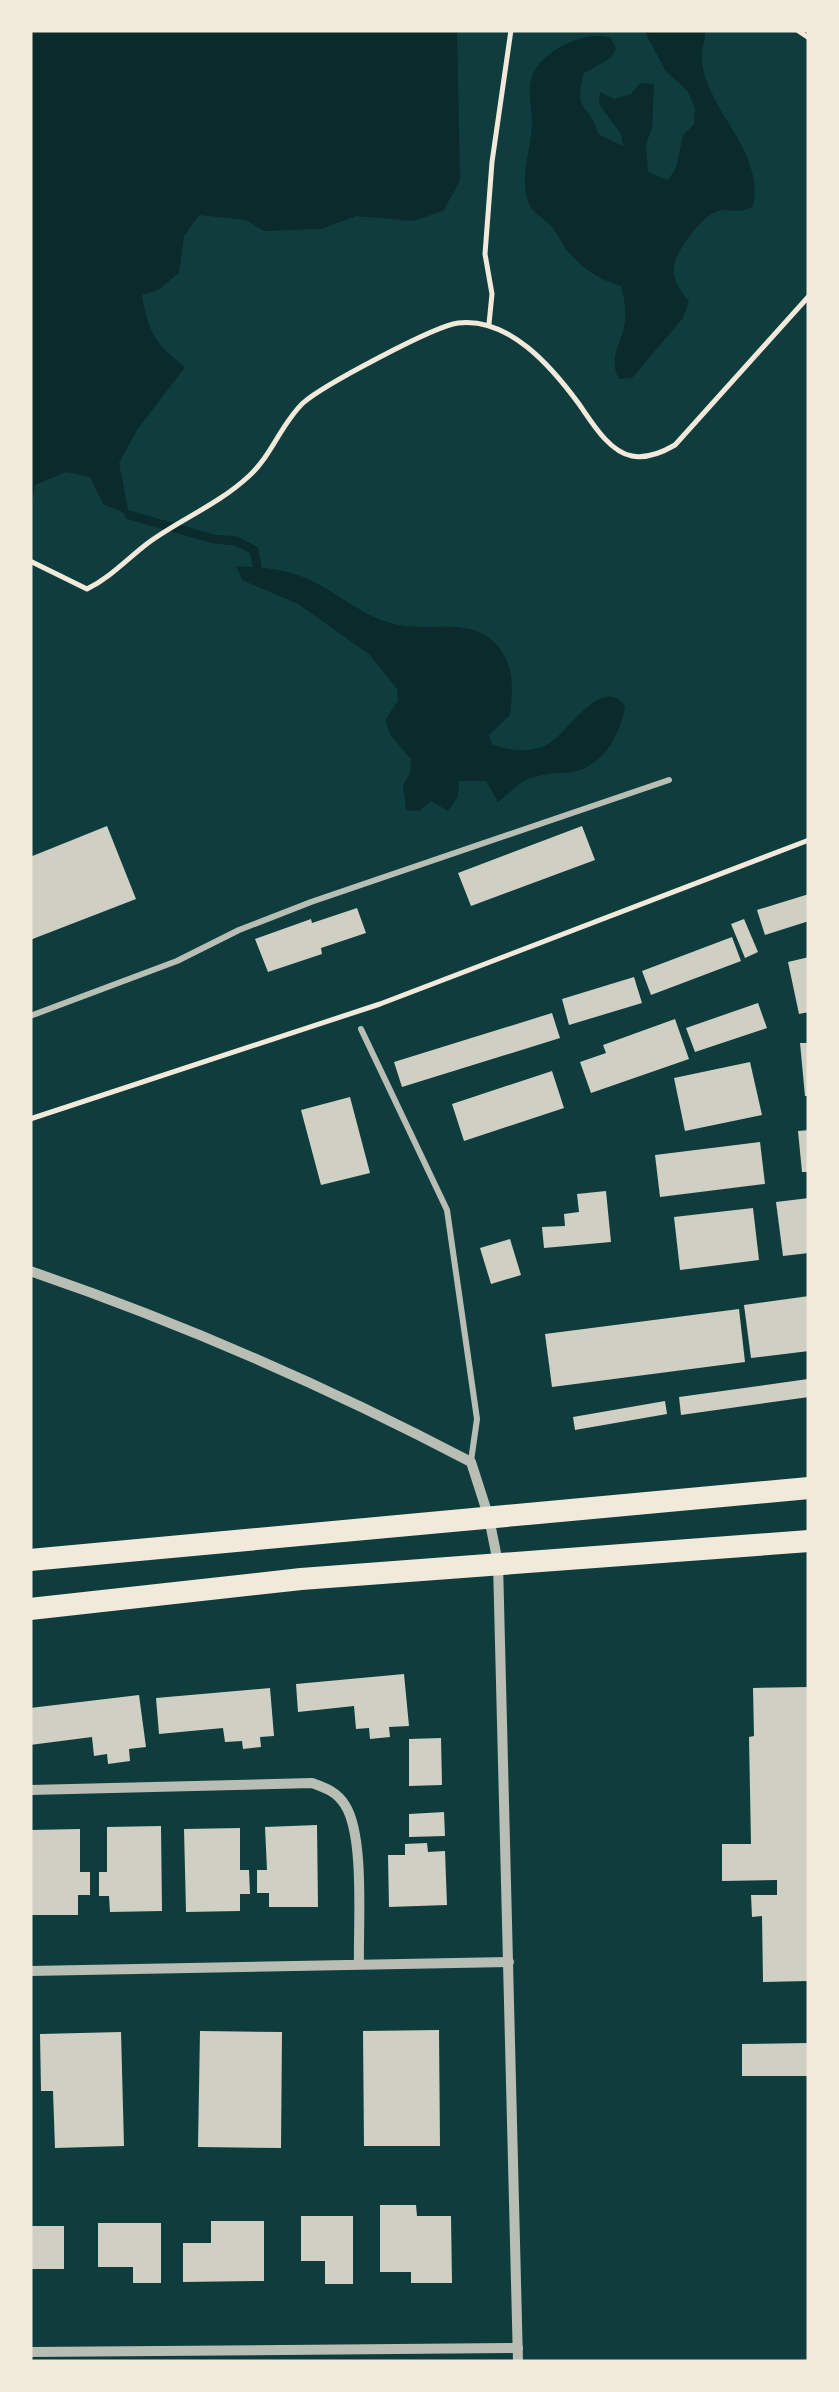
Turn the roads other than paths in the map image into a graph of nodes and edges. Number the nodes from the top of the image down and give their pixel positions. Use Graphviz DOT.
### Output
graph roads {
  1 [pos="668,780"];
  2 [pos="30,1016"];
  3 [pos="362,1029"];
  4 [pos="30,1271"];
  5 [pos="471,1462"];
  6 [pos="809,1488"];
  7 [pos="489,1518"];
  8 [pos="809,1541"];
  9 [pos="30,1560"];
  10 [pos="498,1563"];
  11 [pos="30,1609"];
  12 [pos="30,1790"];
  13 [pos="509,1962"];
  14 [pos="358,1964"];
  15 [pos="30,1971"];
  16 [pos="518,2348"];
  17 [pos="30,2352"];
  18 [pos="518,2362"];
  1 -- 2 [label="lane"];
  3 -- 5 [label="lane"];
  4 -- 5 [label="street"];
  5 -- 7 [label="street"];
  6 -- 7 [label="highway"];
  7 -- 9 [label="highway"];
  7 -- 10 [label="street"];
  8 -- 10 [label="highway"];
  10 -- 11 [label="highway"];
  10 -- 13 [label="street"];
  12 -- 14 [label="street"];
  13 -- 14 [label="street"];
  13 -- 16 [label="street"];
  14 -- 15 [label="street"];
  16 -- 17 [label="street"];
  16 -- 18 [label="street"];
}
